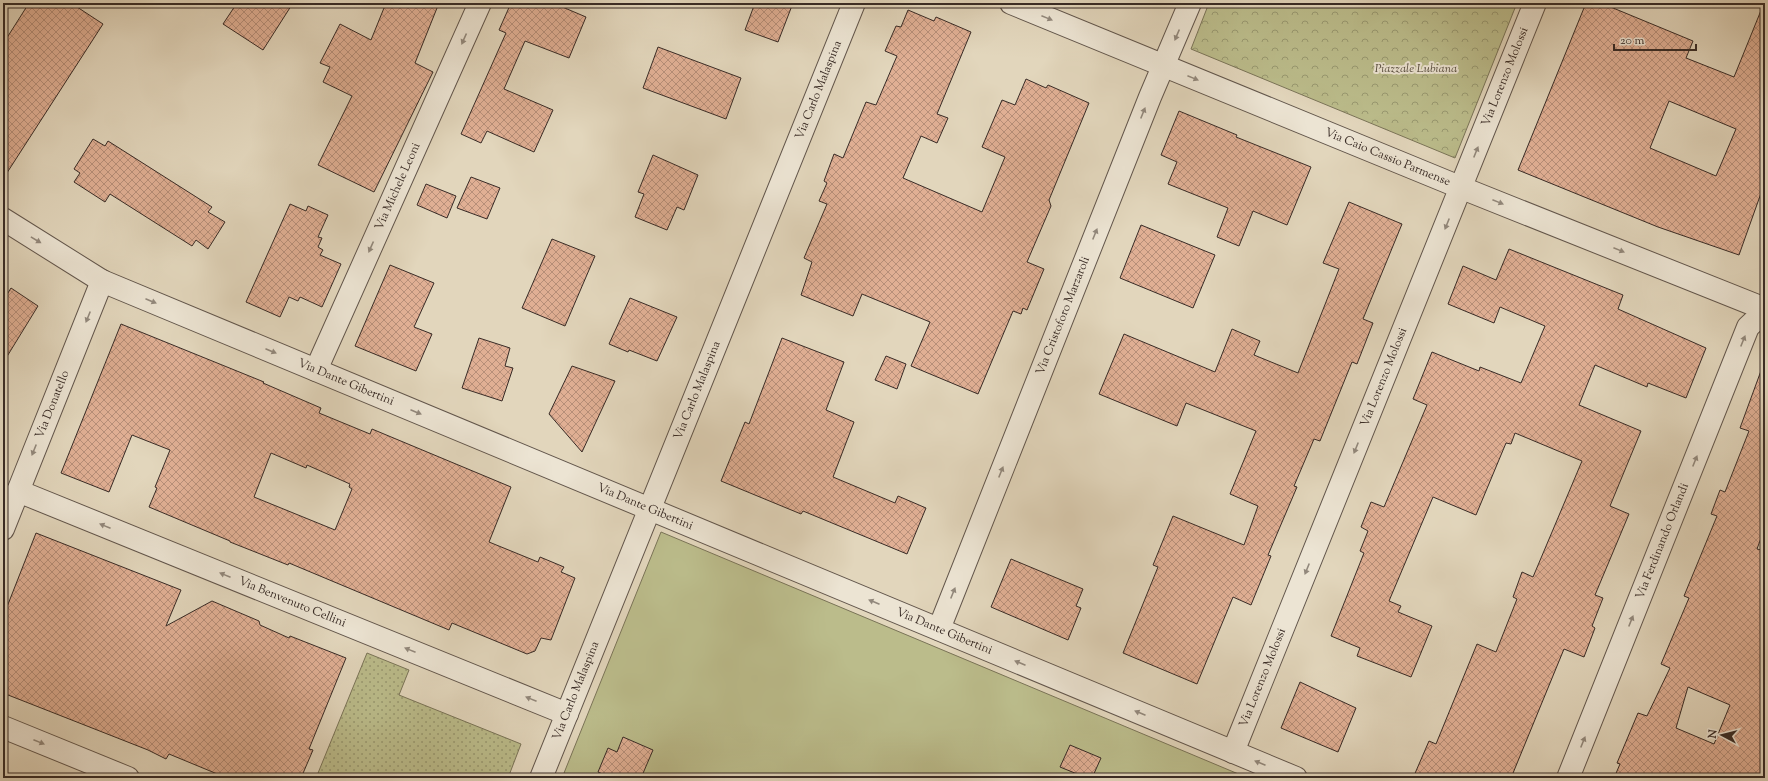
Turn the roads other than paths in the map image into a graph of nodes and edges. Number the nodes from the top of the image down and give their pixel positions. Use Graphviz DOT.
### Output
graph roads {
  1 [pos="480,3"];
  2 [pos="854,3"];
  3 [pos="1011,3"];
  4 [pos="1190,3"];
  5 [pos="1536,3"];
  6 [pos="1163,66"];
  7 [pos="1462,188"];
  8 [pos="3,220"];
  9 [pos="102,281"];
  10 [pos="1765,310"];
  11 [pos="316,370"];
  12 [pos="18,491"];
  13 [pos="650,509"];
  14 [pos="3,529"];
  15 [pos="939,629"];
  16 [pos="567,714"];
  17 [pos="3,728"];
  18 [pos="1233,752"];
  19 [pos="128,778"];
  20 [pos="541,778"];
  21 [pos="1296,778"];
  22 [pos="1568,778"];
  1 -- 11 [label="street, Via Michele Leoni, one-way"];
  2 -- 13 [label="street, Via Carlo Malaspina"];
  3 -- 6 [label="street, Via Caio Cassio Parmense, one-way"];
  4 -- 6 [label="street, Via Cristoforo Marzaroli, one-way"];
  7 -- 5 [label="street, Via Lorenzo Molossi, one-way"];
  6 -- 7 [label="street, Via Caio Cassio Parmense, one-way"];
  15 -- 6 [label="street, Via Cristoforo Marzaroli, one-way"];
  7 -- 10 [label="street, Via Caio Cassio Parmense, one-way"];
  7 -- 18 [label="street, Via Lorenzo Molossi, one-way"];
  8 -- 9 [label="street, Via Dante Gibertini, one-way"];
  9 -- 11 [label="street, Via Dante Gibertini, one-way"];
  9 -- 12 [label="street, Via Donatello, one-way"];
  22 -- 10 [label="street, Via Ferdinando Orlandi, one-way"];
  11 -- 13 [label="street, Via Dante Gibertini, one-way"];
  12 -- 14 [label="street, Via Donatello"];
  16 -- 12 [label="street, Via Benvenuto Cellini, one-way"];
  15 -- 13 [label="street, Via Dante Gibertini, one-way"];
  13 -- 16 [label="street, Via Carlo Malaspina"];
  18 -- 15 [label="street, Via Dante Gibertini, one-way"];
  16 -- 20 [label="street, Via Carlo Malaspina"];
  17 -- 19 [label="street, one-way"];
  21 -- 18 [label="street, Via Dante Gibertini, one-way"];
}
